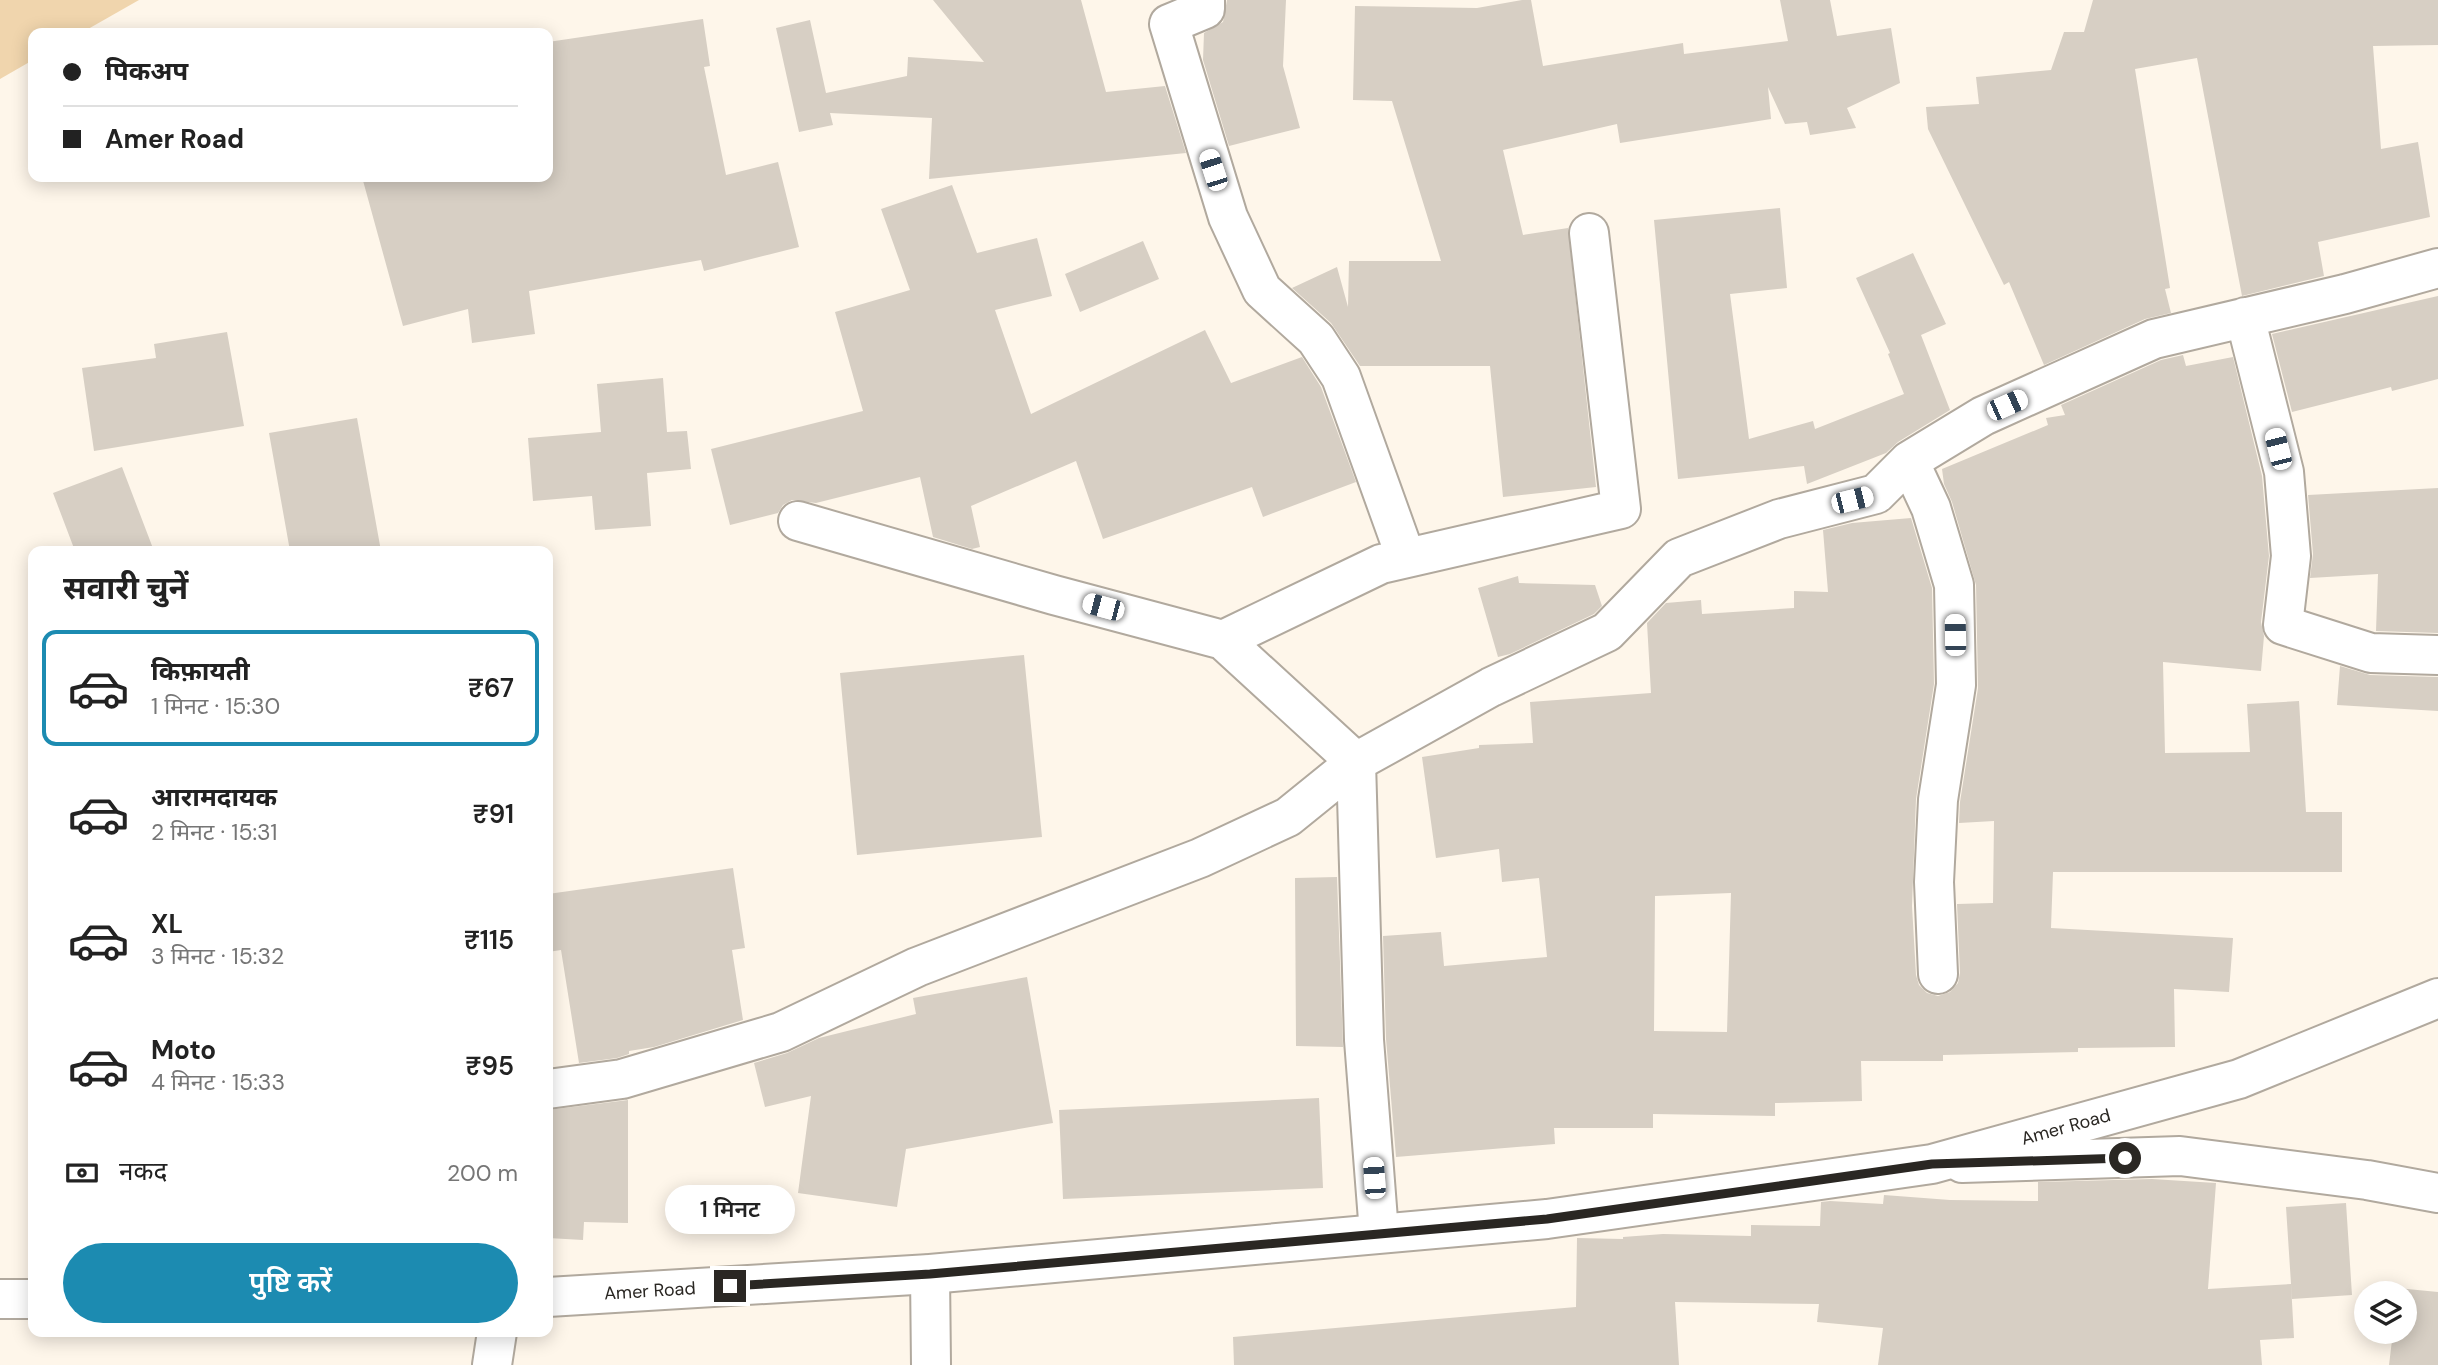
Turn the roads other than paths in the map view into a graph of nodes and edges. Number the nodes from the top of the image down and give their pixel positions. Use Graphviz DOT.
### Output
graph roads {
  1 [pos="1205,0"];
  2 [pos="1589,233"];
  3 [pos="2438,268"];
  4 [pos="2245,317"];
  5 [pos="1909,461"];
  6 [pos="798,521"];
  7 [pos="1406,558"];
  8 [pos="1223,639"];
  9 [pos="2438,655"];
  10 [pos="1356,762"];
  11 [pos="1938,974"];
  12 [pos="2438,998"];
  13 [pos="553,1088"];
  14 [pos="1932,1164"];
  15 [pos="2438,1193"];
  16 [pos="1379,1233"];
  17 [pos="930,1274"];
  18 [pos="553,1297"];
  19 [pos="0,1298"];
  20 [pos="28,1299"];
  21 [pos="496,1337"];
  22 [pos="492,1365"];
  23 [pos="931,1365"];
  1 -- 7 [label="street"];
  2 -- 7 [label="street"];
  3 -- 4 [label="street"];
  4 -- 5 [label="street"];
  4 -- 9 [label="street"];
  5 -- 10 [label="street"];
  5 -- 11 [label="street"];
  6 -- 8 [label="street"];
  7 -- 8 [label="street"];
  8 -- 10 [label="street"];
  10 -- 13 [label="street"];
  10 -- 16 [label="street"];
  12 -- 14 [label="street, Amer Road"];
  14 -- 15 [label="street"];
  14 -- 16 [label="street, Amer Road"];
  16 -- 17 [label="street, Amer Road"];
  17 -- 18 [label="street, Amer Road"];
  17 -- 23 [label="street"];
  19 -- 20 [label="street"];
  21 -- 22 [label="street"];
}
